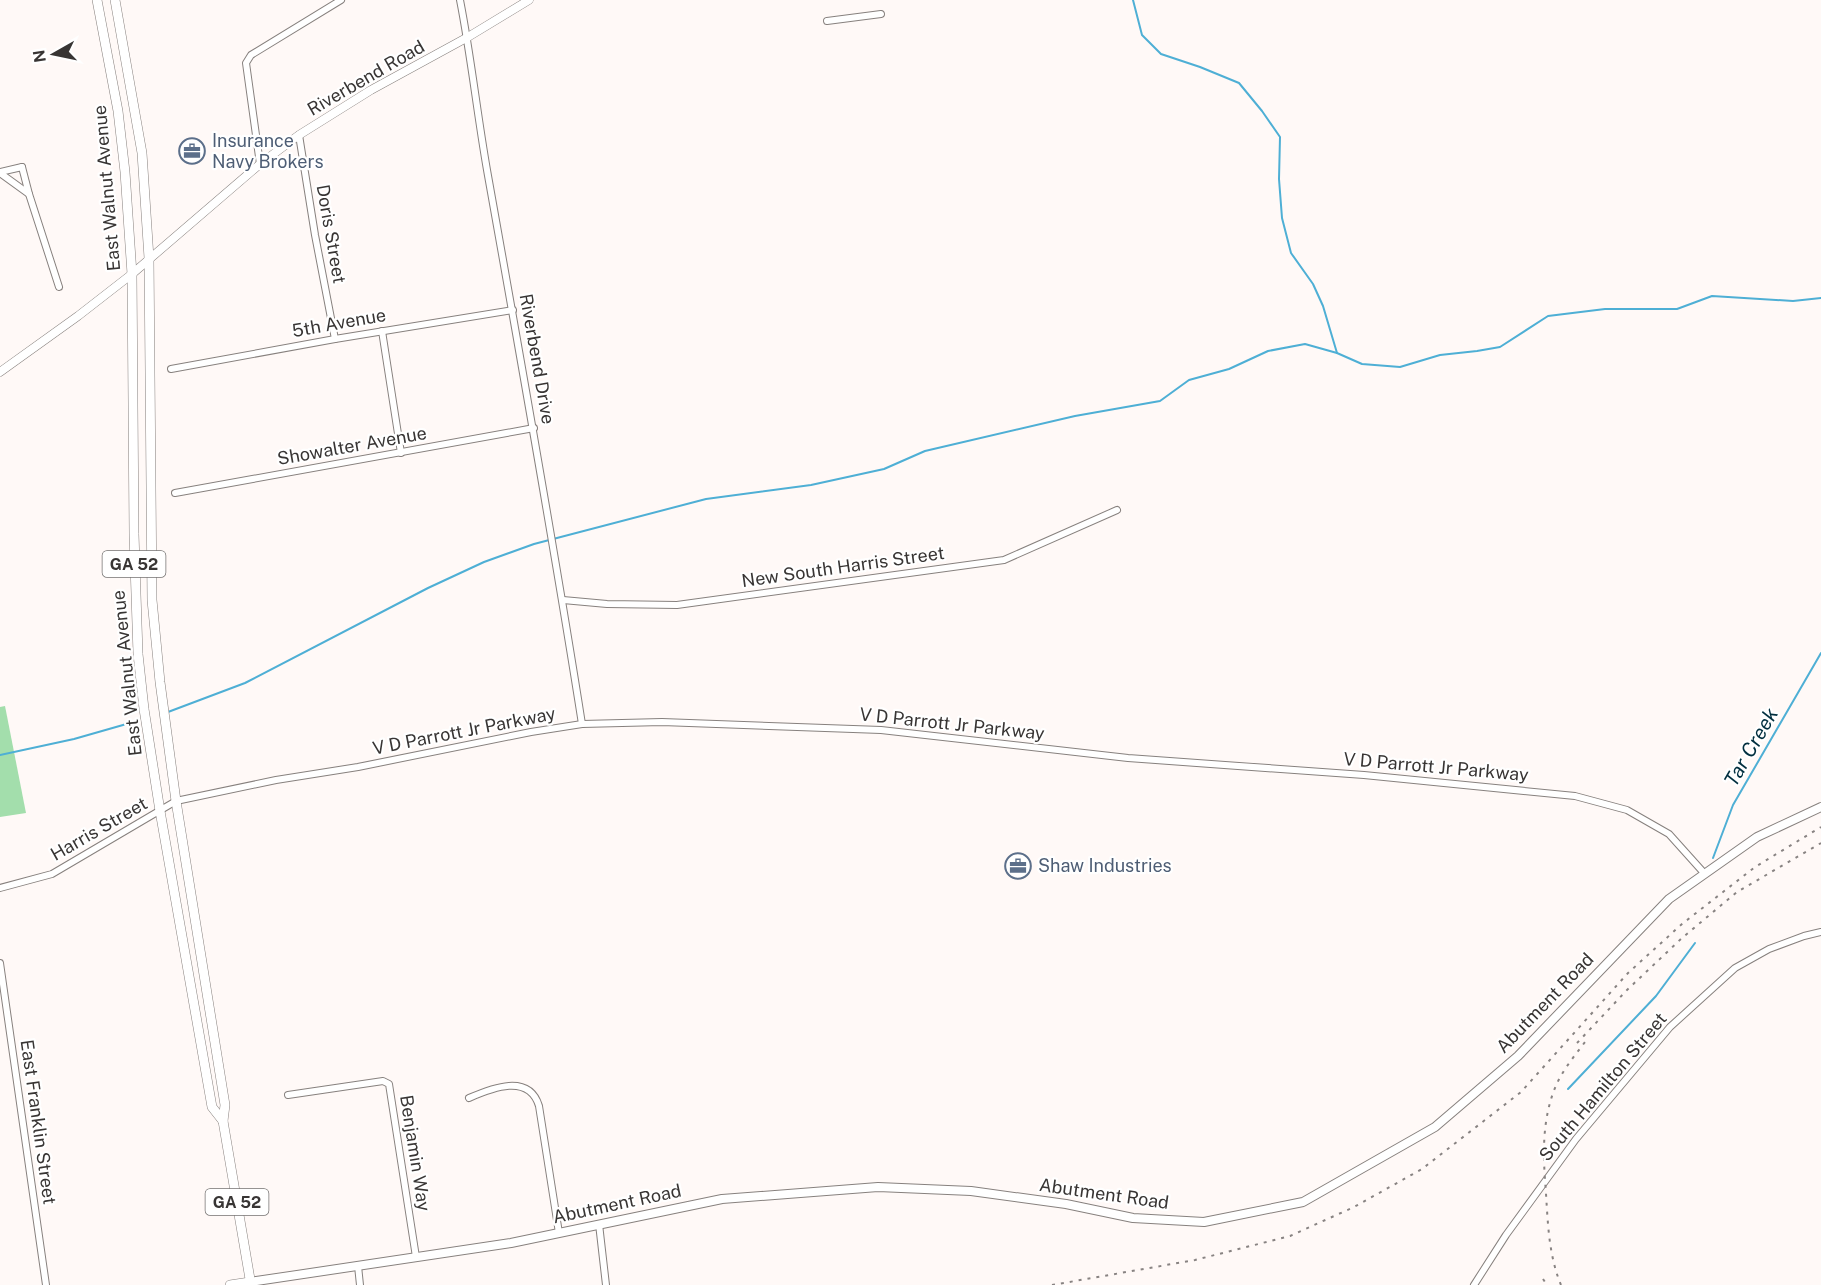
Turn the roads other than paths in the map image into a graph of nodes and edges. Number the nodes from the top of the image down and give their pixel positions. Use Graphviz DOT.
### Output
graph roads {
  1 [pos="97,0"];
  2 [pos="115,0"];
  3 [pos="341,0"];
  4 [pos="460,0"];
  5 [pos="529,0"];
  6 [pos="880,14"];
  7 [pos="827,21"];
  8 [pos="468,37"];
  9 [pos="299,135"];
  10 [pos="261,164"];
  11 [pos="22,167"];
  12 [pos="0,173"];
  13 [pos="13,182"];
  14 [pos="29,194"];
  15 [pos="149,258"];
  16 [pos="132,274"];
  17 [pos="58,287"];
  18 [pos="513,310"];
  19 [pos="382,331"];
  20 [pos="335,339"];
  21 [pos="171,369"];
  22 [pos="0,372"];
  23 [pos="534,428"];
  24 [pos="401,453"];
  25 [pos="175,493"];
  26 [pos="1117,510"];
  27 [pos="563,600"];
  28 [pos="582,724"];
  29 [pos="176,801"];
  30 [pos="1821,807"];
  31 [pos="160,810"];
  32 [pos="1704,873"];
  33 [pos="0,888"];
  34 [pos="1821,932"];
  35 [pos="0,963"];
  36 [pos="288,1095"];
  37 [pos="469,1098"];
  38 [pos="223,1121"];
  39 [pos="599,1224"];
  40 [pos="559,1233"];
  41 [pos="416,1257"];
  42 [pos="358,1266"];
  43 [pos="250,1284"];
  44 [pos="45,1285"];
  45 [pos="230,1285"];
  46 [pos="360,1285"];
  47 [pos="606,1285"];
  48 [pos="1474,1285"];
  1 -- 16 [label="main road, East Walnut Avenue / GA 52"];
  2 -- 15 [label="main road, East Walnut Avenue / GA 52"];
  3 -- 10 [label="street"];
  4 -- 8 [label="street, Riverbend Drive"];
  5 -- 8 [label="street, Riverbend Road"];
  6 -- 7 [label="street"];
  8 -- 9 [label="street, Riverbend Road"];
  8 -- 18 [label="street, Riverbend Drive"];
  9 -- 10 [label="street, Riverbend Road"];
  9 -- 20 [label="street, Doris Street"];
  10 -- 15 [label="street, Riverbend Road"];
  11 -- 12 [label="street"];
  11 -- 13 [label="street"];
  11 -- 14 [label="street"];
  12 -- 13 [label="street"];
  13 -- 14 [label="street"];
  14 -- 17 [label="street"];
  15 -- 16 [label="street, Riverbend Road"];
  15 -- 29 [label="main road, East Walnut Avenue / GA 52"];
  16 -- 22 [label="street, Riverbend Road"];
  16 -- 31 [label="main road, East Walnut Avenue / GA 52"];
  18 -- 19 [label="street, 5th Avenue"];
  18 -- 23 [label="street, Riverbend Drive"];
  19 -- 20 [label="street, 5th Avenue"];
  19 -- 24 [label="street"];
  20 -- 21 [label="street, 5th Avenue"];
  23 -- 24 [label="street, Showalter Avenue"];
  23 -- 27 [label="street, Riverbend Drive"];
  24 -- 25 [label="street, Showalter Avenue"];
  26 -- 27 [label="street, New South Harris Street"];
  27 -- 28 [label="street, Riverbend Drive"];
  28 -- 29 [label="street, V D Parrott Jr Parkway"];
  28 -- 32 [label="street, V D Parrott Jr Parkway"];
  29 -- 31 [label="street, Harris Street"];
  29 -- 38 [label="main road, East Walnut Avenue / GA 52"];
  30 -- 32 [label="main road, Abutment Road"];
  31 -- 33 [label="street, Harris Street"];
  31 -- 38 [label="main road, East Walnut Avenue / GA 52"];
  32 -- 39 [label="main road, Abutment Road"];
  34 -- 48 [label="street, South Hamilton Street"];
  35 -- 44 [label="street, East Franklin Street"];
  36 -- 41 [label="street, Benjamin Way"];
  37 -- 40 [label="street"];
  38 -- 43 [label="main road, East Walnut Avenue / GA 52"];
  39 -- 40 [label="main road, Abutment Road"];
  39 -- 47 [label="street"];
  40 -- 41 [label="main road, Abutment Road"];
  41 -- 42 [label="main road, Abutment Road"];
  42 -- 43 [label="main road, Abutment Road"];
  42 -- 46 [label="street"];
  43 -- 45 [label="main road"];
}
